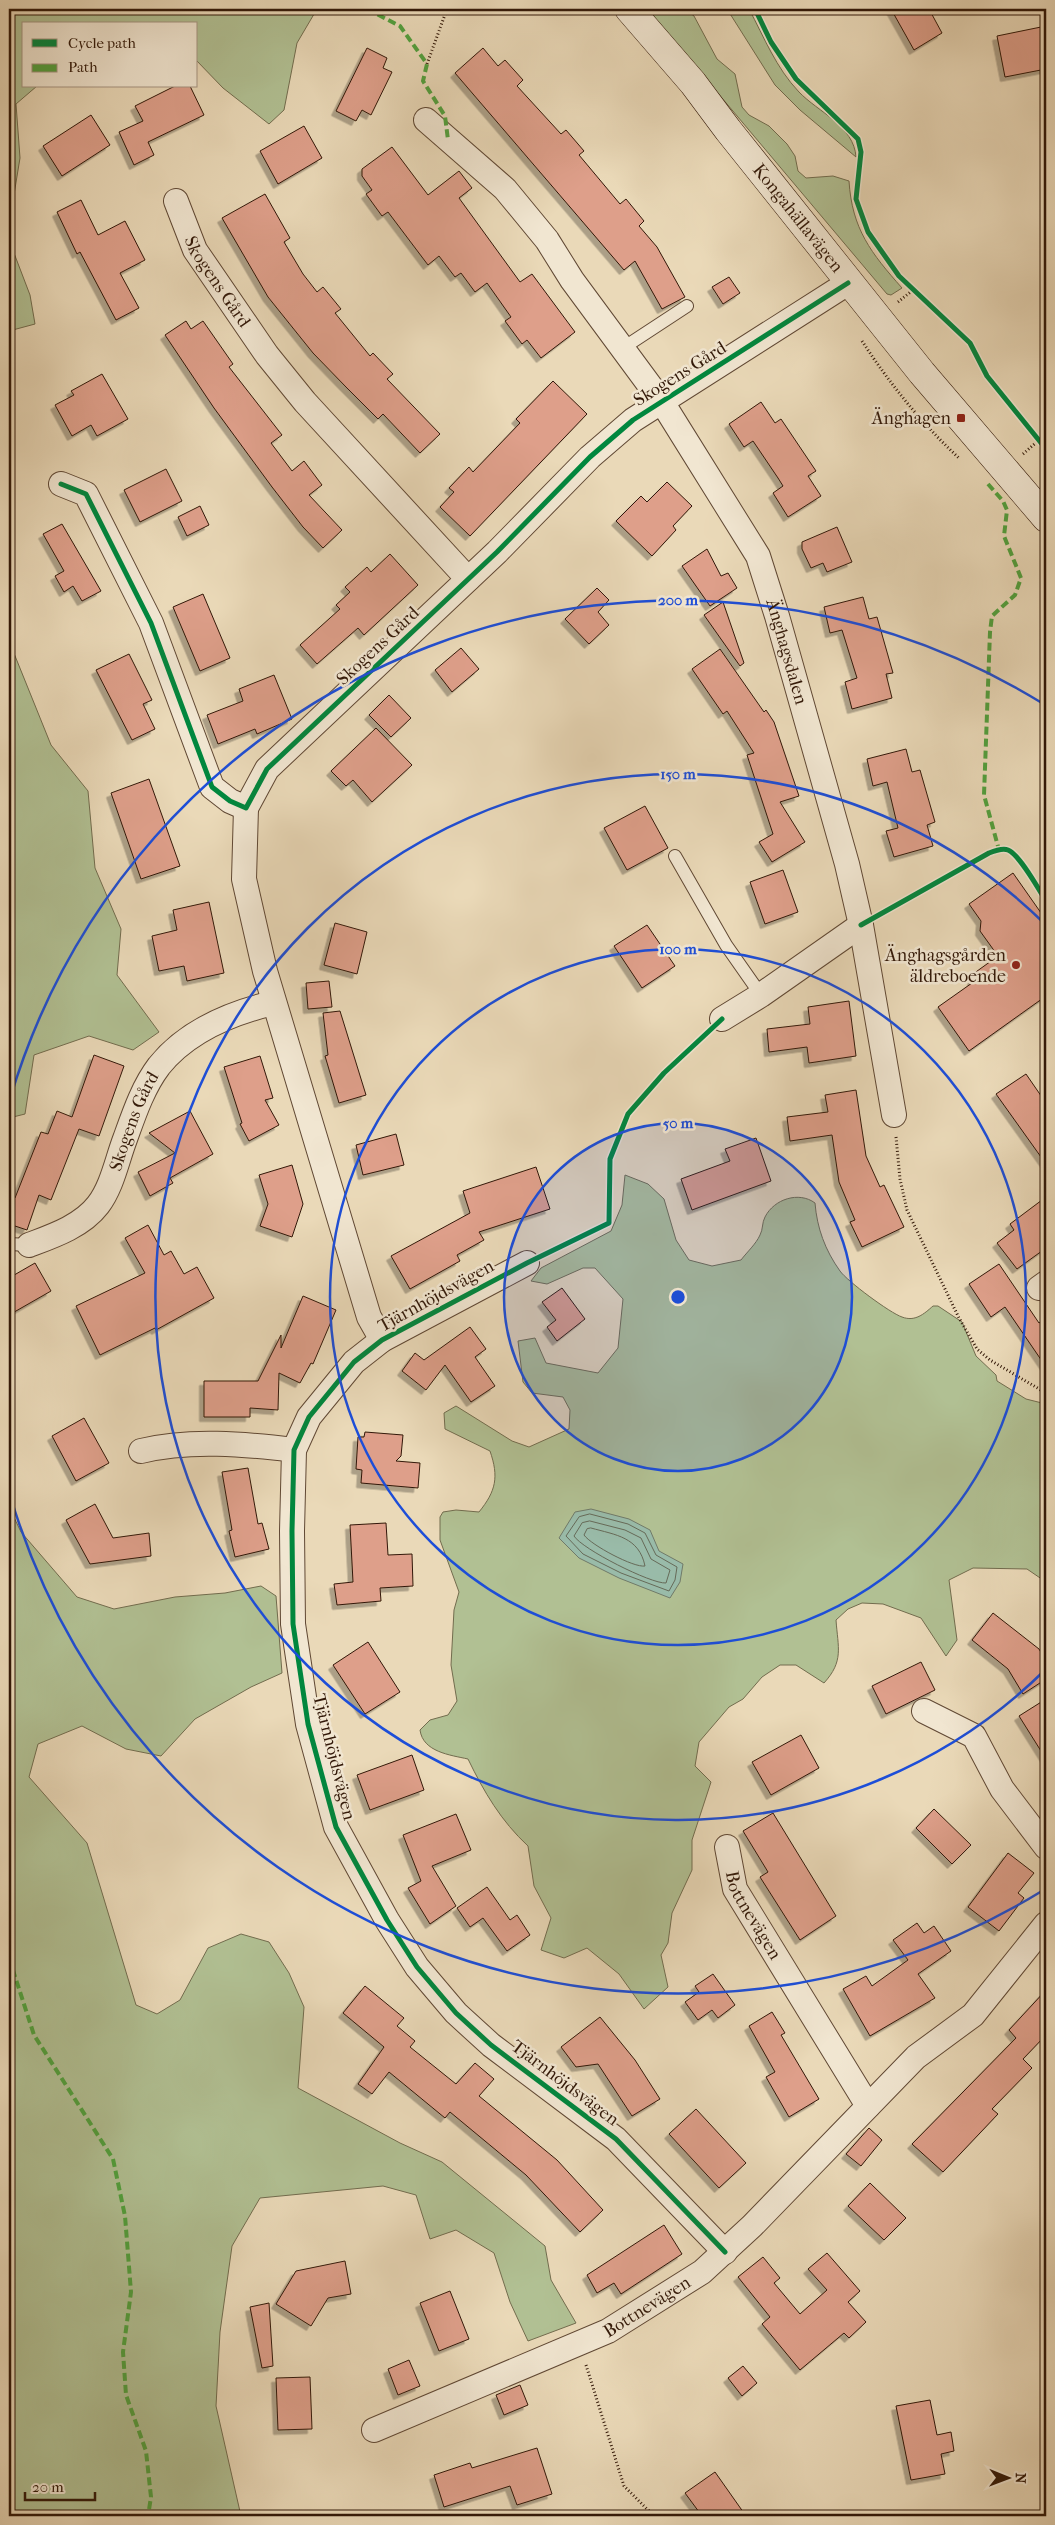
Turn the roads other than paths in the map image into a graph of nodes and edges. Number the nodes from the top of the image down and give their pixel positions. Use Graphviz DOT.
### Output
graph roads {
  1 [pos="629,9"];
  2 [pos="426,120"];
  3 [pos="176,202"];
  4 [pos="848,282"];
  5 [pos="687,306"];
  6 [pos="623,348"];
  7 [pos="662,402"];
  8 [pos="60,484"];
  9 [pos="1043,509"];
  10 [pos="468,579"];
  11 [pos="246,808"];
  12 [pos="676,856"];
  13 [pos="861,925"];
  14 [pos="761,995"];
  15 [pos="274,1003"];
  16 [pos="722,1019"];
  17 [pos="894,1115"];
  18 [pos="19,1244"];
  19 [pos="528,1263"];
  20 [pos="382,1340"];
  21 [pos="294,1450"];
  22 [pos="142,1451"];
  23 [pos="924,1711"];
  24 [pos="727,1847"];
  25 [pos="1046,1847"];
  26 [pos="1046,1924"];
  27 [pos="868,2106"];
  28 [pos="725,2252"];
  29 [pos="374,2430"];
  1 -- 4 [label="street, Kongahällavägen"];
  2 -- 6 [label="street, Skogens Gård"];
  3 -- 10 [label="street, Skogens Gård"];
  4 -- 7 [label="street, Skogens Gård"];
  4 -- 9 [label="street, Kongahällavägen"];
  5 -- 6 [label="lane"];
  6 -- 7 [label="street, Skogens Gård"];
  7 -- 10 [label="street, Skogens Gård"];
  7 -- 13 [label="street, Änghagsdalen"];
  8 -- 11 [label="street"];
  10 -- 11 [label="street, Skogens Gård"];
  11 -- 15 [label="street, Skogens Gård"];
  12 -- 14 [label="lane"];
  13 -- 14 [label="street"];
  13 -- 17 [label="street, Änghagsdalen"];
  14 -- 16 [label="street"];
  15 -- 18 [label="street, Skogens Gård"];
  15 -- 20 [label="street, Skogens Gård"];
  19 -- 20 [label="street, Tjärnhöjdsvägen"];
  20 -- 21 [label="street, Tjärnhöjdsvägen"];
  21 -- 22 [label="street"];
  21 -- 28 [label="street, Tjärnhöjdsvägen"];
  23 -- 25 [label="street"];
  24 -- 27 [label="street, Bottnevägen"];
  26 -- 27 [label="street, Bottnevägen"];
  27 -- 28 [label="street, Bottnevägen"];
  28 -- 29 [label="street, Bottnevägen"];
}
